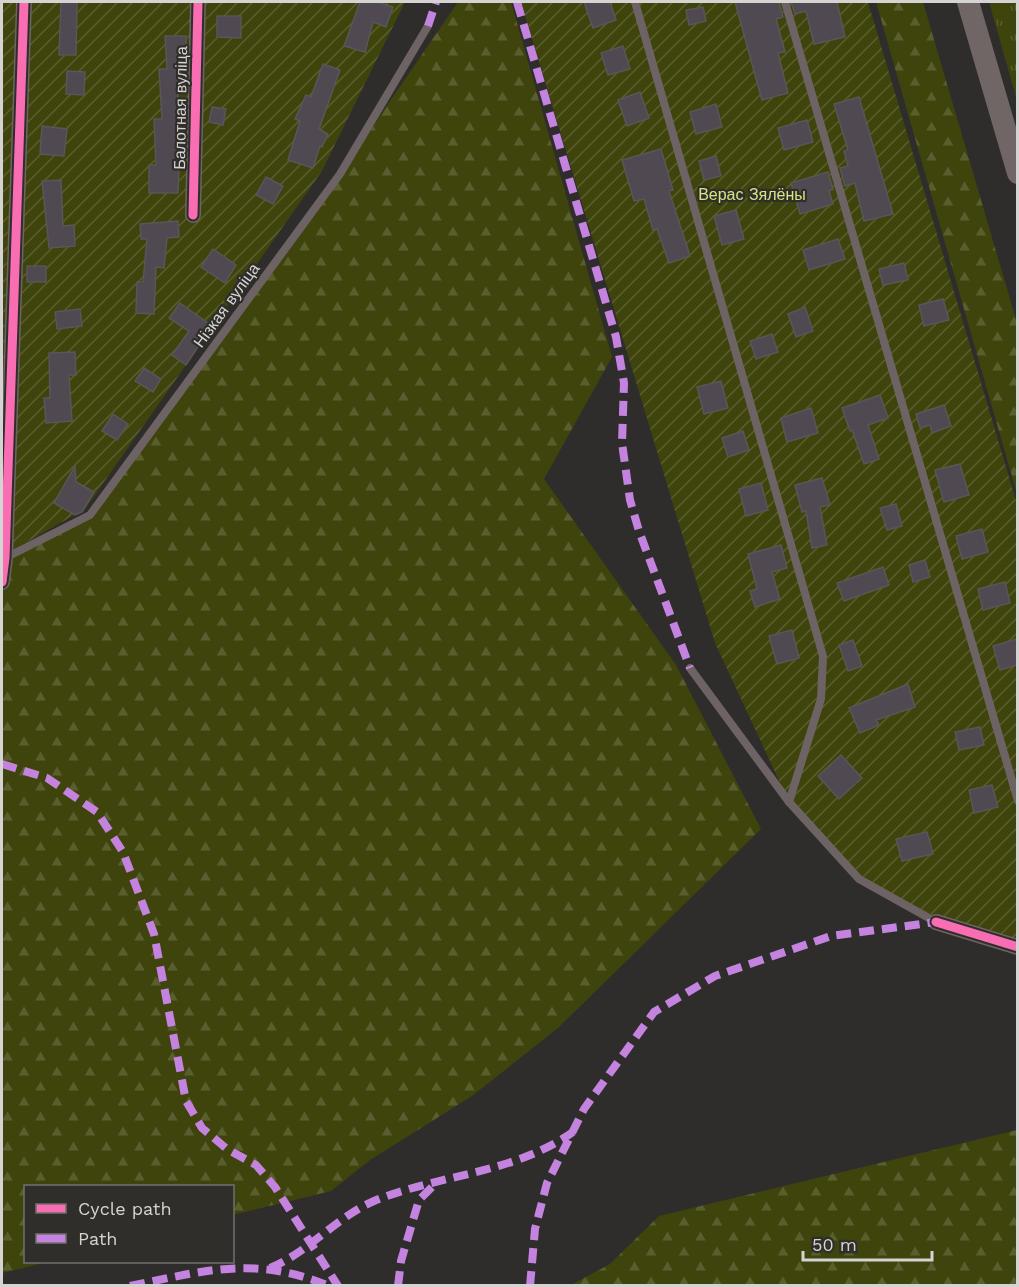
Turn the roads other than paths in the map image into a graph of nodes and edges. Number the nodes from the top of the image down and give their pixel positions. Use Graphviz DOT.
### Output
graph roads {
  1 [pos="24,2"];
  2 [pos="198,2"];
  3 [pos="635,2"];
  4 [pos="785,2"];
  5 [pos="968,2"];
  6 [pos="428,26"];
  7 [pos="1017,173"];
  8 [pos="193,215"];
  9 [pos="5,558"];
  10 [pos="2,582"];
  11 [pos="690,668"];
  12 [pos="1017,801"];
  13 [pos="789,802"];
  14 [pos="936,922"];
  15 [pos="1017,947"];
  1 -- 9 [label="street"];
  2 -- 8 [label="street, Балотная вуліца"];
  3 -- 13 [label="lane"];
  4 -- 12 [label="lane"];
  5 -- 7 [label="main road"];
  6 -- 9 [label="lane, Нізкая вуліца"];
  9 -- 10 [label="street"];
  11 -- 13 [label="lane"];
  13 -- 14 [label="lane"];
  14 -- 15 [label="street"];
}
